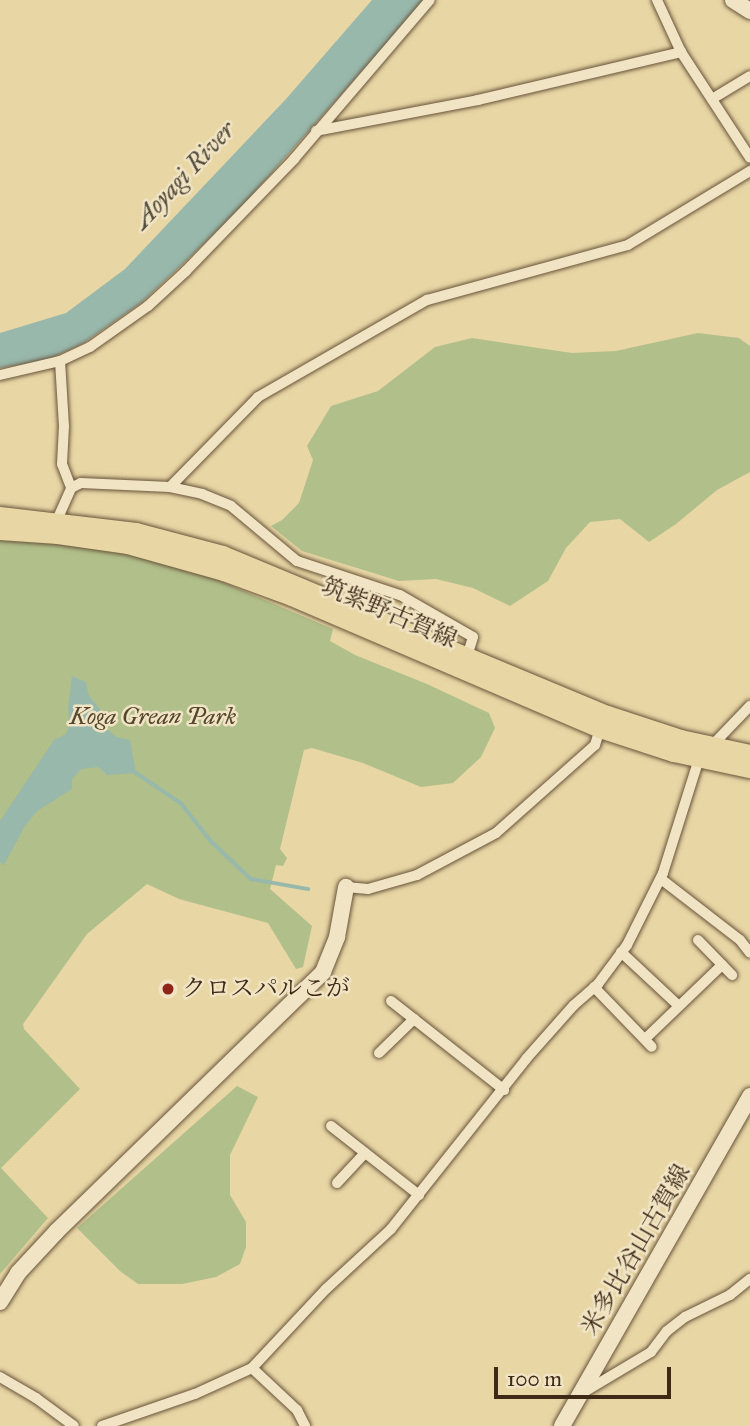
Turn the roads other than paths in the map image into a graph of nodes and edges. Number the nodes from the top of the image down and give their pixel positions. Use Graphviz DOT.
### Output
graph roads {
  1 [pos="430,0"];
  2 [pos="657,0"];
  3 [pos="733,0"];
  4 [pos="750,11"];
  5 [pos="681,52"];
  6 [pos="750,76"];
  7 [pos="712,99"];
  8 [pos="316,131"];
  9 [pos="750,158"];
  10 [pos="750,171"];
  11 [pos="60,361"];
  12 [pos="0,374"];
  13 [pos="170,487"];
  14 [pos="71,488"];
  15 [pos="0,516"];
  16 [pos="57,520"];
  17 [pos="0,531"];
  18 [pos="467,657"];
  19 [pos="750,706"];
  20 [pos="600,729"];
  21 [pos="704,753"];
  22 [pos="750,754"];
  23 [pos="750,769"];
  24 [pos="660,879"];
  25 [pos="346,887"];
  26 [pos="698,940"];
  27 [pos="621,952"];
  28 [pos="750,953"];
  29 [pos="722,965"];
  30 [pos="732,975"];
  31 [pos="594,987"];
  32 [pos="391,1001"];
  33 [pos="680,1006"];
  34 [pos="414,1019"];
  35 [pos="379,1053"];
  36 [pos="504,1090"];
  37 [pos="750,1096"];
  38 [pos="331,1126"];
  39 [pos="365,1153"];
  40 [pos="337,1183"];
  41 [pos="419,1195"];
  42 [pos="750,1279"];
  43 [pos="0,1301"];
  44 [pos="252,1368"];
  45 [pos="0,1377"];
  46 [pos="581,1393"];
  47 [pos="74,1426"];
  48 [pos="102,1426"];
  49 [pos="305,1426"];
  50 [pos="562,1426"];
  1 -- 8 [label="street"];
  2 -- 5 [label="street"];
  3 -- 4 [label="street"];
  5 -- 7 [label="street"];
  5 -- 8 [label="street"];
  6 -- 7 [label="street"];
  7 -- 9 [label="street"];
  8 -- 11 [label="street"];
  10 -- 13 [label="street"];
  11 -- 12 [label="street"];
  11 -- 14 [label="street"];
  13 -- 14 [label="street"];
  13 -- 18 [label="street"];
  14 -- 16 [label="street"];
  15 -- 16 [label="main road, 筑紫野古賀線"];
  16 -- 18 [label="main road, 筑紫野古賀線"];
  17 -- 20 [label="main road, 筑紫野古賀線"];
  18 -- 21 [label="main road, 筑紫野古賀線"];
  19 -- 21 [label="street"];
  20 -- 21 [label="main road, 筑紫野古賀線"];
  20 -- 25 [label="street"];
  21 -- 22 [label="main road, 筑紫野古賀線"];
  21 -- 23 [label="main road, 筑紫野古賀線"];
  21 -- 24 [label="street"];
  24 -- 27 [label="street"];
  24 -- 28 [label="street"];
  25 -- 43 [label="street"];
  26 -- 29 [label="street"];
  27 -- 31 [label="street"];
  27 -- 33 [label="street"];
  29 -- 30 [label="street"];
  29 -- 33 [label="street"];
  31 -- 33 [label="street"];
  31 -- 36 [label="street"];
  32 -- 34 [label="street"];
  34 -- 35 [label="street"];
  34 -- 36 [label="street"];
  36 -- 41 [label="street"];
  37 -- 46 [label="street, 米多比谷山古賀線"];
  38 -- 39 [label="street"];
  39 -- 40 [label="street"];
  39 -- 41 [label="street"];
  41 -- 44 [label="street"];
  42 -- 46 [label="street"];
  44 -- 48 [label="street"];
  44 -- 49 [label="street"];
  45 -- 47 [label="street"];
  46 -- 50 [label="street, 米多比谷山古賀線"];
}
